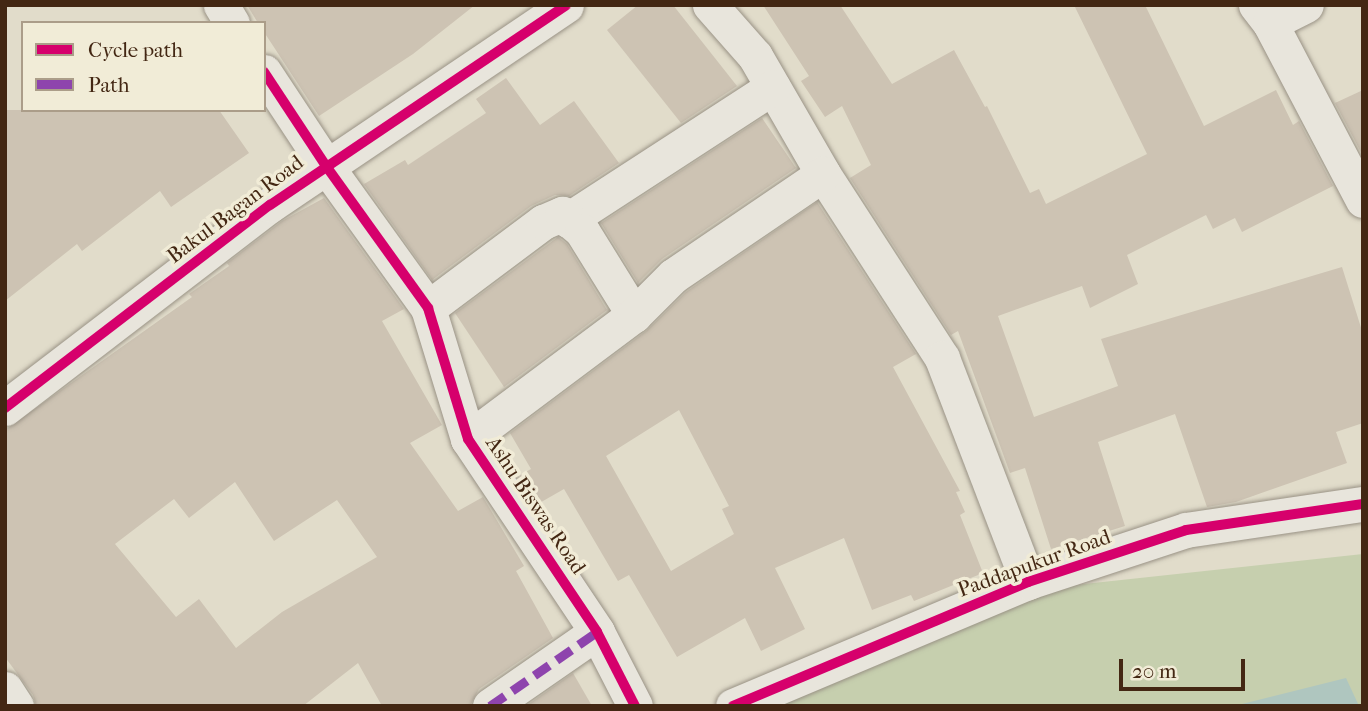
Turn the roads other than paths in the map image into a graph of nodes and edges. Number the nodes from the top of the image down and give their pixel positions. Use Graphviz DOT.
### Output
graph roads {
  1 [pos="220,5"];
  2 [pos="566,5"];
  3 [pos="710,5"];
  4 [pos="1306,5"];
  5 [pos="1263,14"];
  6 [pos="231,21"];
  7 [pos="266,75"];
  8 [pos="773,87"];
  9 [pos="327,166"];
  10 [pos="823,174"];
  11 [pos="1363,200"];
  12 [pos="568,220"];
  13 [pos="428,308"];
  14 [pos="634,315"];
  15 [pos="5,408"];
  16 [pos="468,439"];
  17 [pos="1363,504"];
  18 [pos="1028,582"];
  19 [pos="597,632"];
  20 [pos="5,689"];
  21 [pos="16,706"];
  22 [pos="490,706"];
  23 [pos="635,706"];
  24 [pos="733,706"];
  1 -- 6 [label="street"];
  2 -- 9 [label="street, Bakul Bagan Road"];
  3 -- 8 [label="street, Paddapukur Road"];
  4 -- 5 [label="street"];
  5 -- 11 [label="street"];
  7 -- 9 [label="street, Ashu Biswas Road"];
  8 -- 10 [label="street, Paddapukur Road"];
  8 -- 12 [label="street"];
  9 -- 13 [label="street, Ashu Biswas Road"];
  9 -- 15 [label="street, Bakul Bagan Road"];
  10 -- 14 [label="street"];
  10 -- 18 [label="street, Paddapukur Road"];
  12 -- 13 [label="street"];
  12 -- 14 [label="street"];
  13 -- 16 [label="street, Ashu Biswas Road"];
  14 -- 16 [label="street"];
  16 -- 19 [label="street, Ashu Biswas Road"];
  17 -- 18 [label="street, Paddapukur Road"];
  18 -- 24 [label="street, Paddapukur Road"];
  19 -- 22 [label="street"];
  19 -- 23 [label="street, Ashu Biswas Road"];
  20 -- 21 [label="street"];
}
